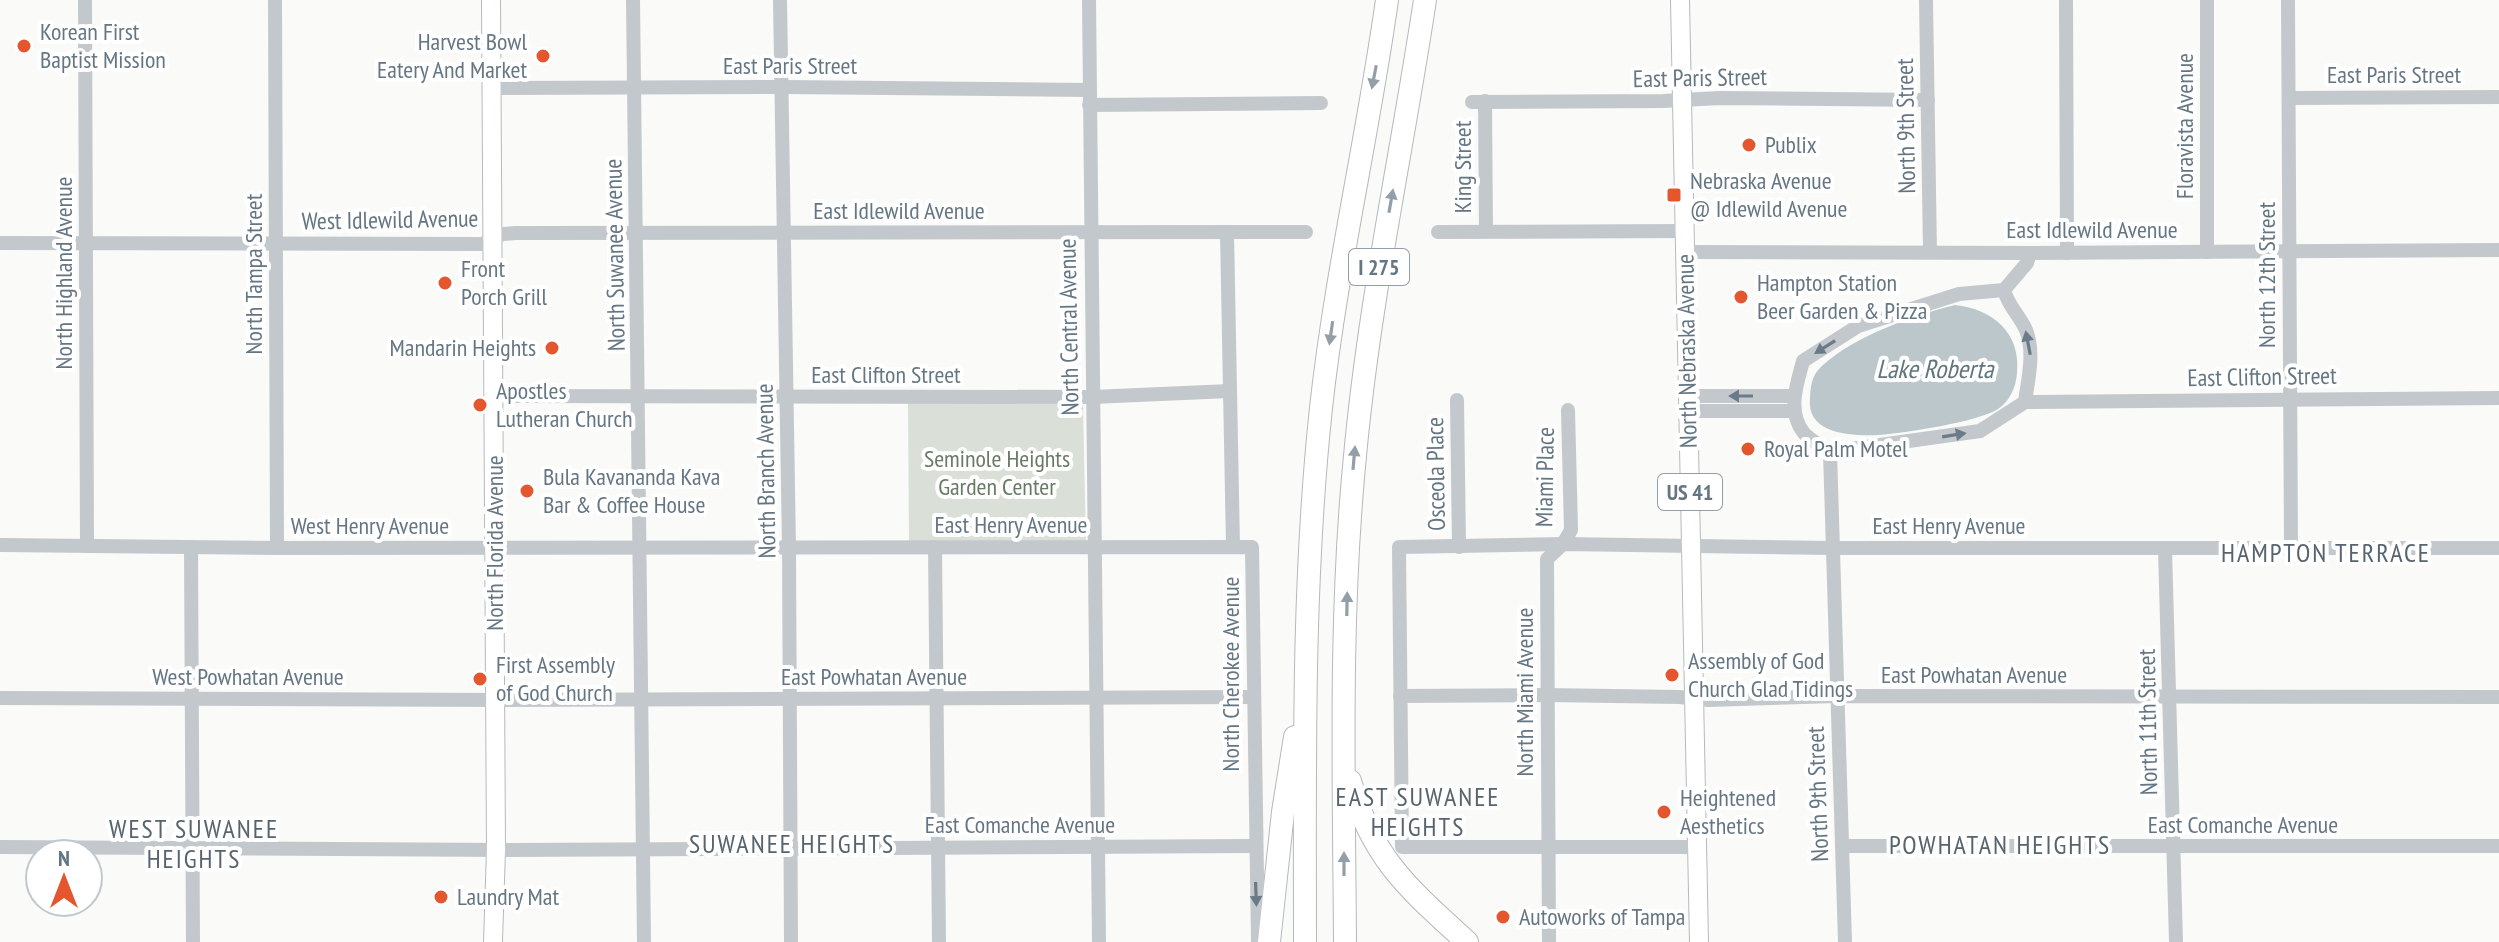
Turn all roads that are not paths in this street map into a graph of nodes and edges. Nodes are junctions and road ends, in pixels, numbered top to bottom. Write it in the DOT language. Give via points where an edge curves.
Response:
graph roads {
  1 [pos="85,0"];
  2 [pos="275,0"];
  3 [pos="491,0"];
  4 [pos="633,0"];
  5 [pos="780,0"];
  6 [pos="1089,0"];
  7 [pos="1387,0"];
  8 [pos="1425,0"];
  9 [pos="1680,0"];
  10 [pos="1926,0"];
  11 [pos="2066,0"];
  12 [pos="2207,0"];
  13 [pos="2288,0"];
  14 [pos="782,87"];
  15 [pos="491,88"];
  16 [pos="635,88"];
  17 [pos="1089,97"];
  18 [pos="2499,97"];
  19 [pos="2289,98"];
  20 [pos="1682,99"];
  21 [pos="1928,100"];
  22 [pos="1478,102"];
  23 [pos="1321,103"];
  24 [pos="1486,231"];
  25 [pos="1685,231"];
  26 [pos="637,232"];
  27 [pos="784,232"];
  28 [pos="1306,232"];
  29 [pos="1438,232"];
  30 [pos="1227,233"];
  31 [pos="1090,234"];
  32 [pos="493,240"];
  33 [pos="0,243"];
  34 [pos="86,243"];
  35 [pos="276,244"];
  36 [pos="2499,250"];
  37 [pos="2289,251"];
  38 [pos="1685,252"];
  39 [pos="1930,252"];
  40 [pos="2207,252"];
  41 [pos="2030,253"];
  42 [pos="2067,253"];
  43 [pos="2004,290"];
  44 [pos="1230,391"];
  45 [pos="494,396"];
  46 [pos="639,396"];
  47 [pos="787,397"];
  48 [pos="1092,397"];
  49 [pos="2289,398"];
  50 [pos="2499,398"];
  51 [pos="1457,400"];
  52 [pos="2025,402"];
  53 [pos="1688,403"];
  54 [pos="1794,403"];
  55 [pos="1568,410"];
  56 [pos="1830,452"];
  57 [pos="1563,544"];
  58 [pos="0,545"];
  59 [pos="87,546"];
  60 [pos="191,547"];
  61 [pos="641,547"];
  62 [pos="935,547"];
  63 [pos="1093,547"];
  64 [pos="1233,547"];
  65 [pos="1459,547"];
  66 [pos="1691,547"];
  67 [pos="277,548"];
  68 [pos="495,548"];
  69 [pos="789,548"];
  70 [pos="1833,548"];
  71 [pos="2499,548"];
  72 [pos="2165,549"];
  73 [pos="2291,549"];
  74 [pos="1305,681"];
  75 [pos="1546,695"];
  76 [pos="1400,696"];
  77 [pos="1837,696"];
  78 [pos="1253,697"];
  79 [pos="2499,697"];
  80 [pos="0,698"];
  81 [pos="1095,698"];
  82 [pos="2170,698"];
  83 [pos="192,699"];
  84 [pos="790,699"];
  85 [pos="937,699"];
  86 [pos="1694,699"];
  87 [pos="496,700"];
  88 [pos="642,700"];
  89 [pos="1344,758"];
  90 [pos="1255,846"];
  91 [pos="1842,846"];
  92 [pos="2499,846"];
  93 [pos="0,847"];
  94 [pos="939,847"];
  95 [pos="1098,847"];
  96 [pos="1548,847"];
  97 [pos="1697,847"];
  98 [pos="2173,848"];
  99 [pos="193,849"];
  100 [pos="644,849"];
  101 [pos="790,849"];
  102 [pos="496,850"];
  103 [pos="193,942"];
  104 [pos="493,942"];
  105 [pos="644,942"];
  106 [pos="791,942"];
  107 [pos="939,942"];
  108 [pos="1099,942"];
  109 [pos="1258,942"];
  110 [pos="1269,942"];
  111 [pos="1305,942"];
  112 [pos="1345,942"];
  113 [pos="1467,942"];
  114 [pos="1549,942"];
  115 [pos="1699,942"];
  116 [pos="1845,942"];
  117 [pos="2176,942"];
  1 -- 34 [label="street, North Highland Avenue"];
  2 -- 35 [label="street, North Tampa Street"];
  3 -- 15 [label="main road, North Florida Avenue"];
  4 -- 16 [label="street, North Suwanee Avenue"];
  5 -- 14 [label="street, North Branch Avenue"];
  6 -- 17 [label="street, North Central Avenue"];
  7 -- 74 [label="highway, I 275, one-way" via="1321,406"];
  89 -- 8 [label="highway, I 275, one-way" via="1347,566 1360,405"];
  9 -- 20 [label="main road, North Nebraska Avenue / US 41"];
  10 -- 21 [label="street, North 9th Street"];
  11 -- 42 [label="street"];
  12 -- 40 [label="street, Floravista Avenue"];
  13 -- 19 [label="street, North 12th Street"];
  14 -- 16 [label="street, East Paris Street"];
  14 -- 17 [label="street, East Paris Street"];
  14 -- 27 [label="street, North Branch Avenue"];
  15 -- 16 [label="street, East Paris Street"];
  15 -- 32 [label="main road, North Florida Avenue"];
  16 -- 26 [label="street, North Suwanee Avenue"];
  17 -- 23 [label="street, East Paris Street"];
  17 -- 31 [label="street, North Central Avenue"];
  18 -- 19 [label="street, East Paris Street"];
  19 -- 37 [label="street, North 12th Street"];
  20 -- 21 [label="street, East Paris Street"];
  20 -- 22 [label="street, East Paris Street"];
  20 -- 25 [label="main road, North Nebraska Avenue / US 41"];
  21 -- 39 [label="street, North 9th Street"];
  22 -- 24 [label="street, King Street"];
  24 -- 25 [label="street"];
  24 -- 29 [label="street"];
  25 -- 38 [label="main road, North Nebraska Avenue / US 41"];
  26 -- 27 [label="street, East Idlewild Avenue"];
  26 -- 32 [label="street, East Idlewild Avenue" via="503,234"];
  26 -- 46 [label="street, North Suwanee Avenue"];
  27 -- 31 [label="street, East Idlewild Avenue"];
  27 -- 47 [label="street, North Branch Avenue"];
  28 -- 30 [label="street, East Idlewild Avenue"];
  30 -- 31 [label="street, East Idlewild Avenue"];
  30 -- 44 [label="street, North Cherokee Avenue"];
  31 -- 48 [label="street, North Central Avenue"];
  32 -- 35 [label="street, West Idlewild Avenue"];
  32 -- 45 [label="main road, North Florida Avenue"];
  33 -- 34 [label="street, West Idlewild Avenue"];
  34 -- 35 [label="street, West Idlewild Avenue"];
  34 -- 59 [label="street, North Highland Avenue"];
  35 -- 67 [label="street, North Tampa Street"];
  36 -- 37 [label="street, East Idlewild Avenue"];
  37 -- 40 [label="street, East Idlewild Avenue"];
  37 -- 49 [label="street, North 12th Street"];
  38 -- 39 [label="street, East Idlewild Avenue"];
  38 -- 53 [label="main road, North Nebraska Avenue / US 41"];
  39 -- 41 [label="street, East Idlewild Avenue"];
  40 -- 42 [label="street, East Idlewild Avenue"];
  41 -- 42 [label="street, East Idlewild Avenue"];
  41 -- 43 [label="street"];
  52 -- 43 [label="street, one-way" via="2031,354 2026,330"];
  43 -- 54 [label="street, one-way" via="1959,294 1858,326 1803,361"];
  44 -- 48 [label="street, East Clifton Street"];
  44 -- 64 [label="street, North Cherokee Avenue"];
  45 -- 46 [label="street, East Clifton Street"];
  45 -- 68 [label="main road, North Florida Avenue"];
  46 -- 47 [label="street, East Clifton Street"];
  46 -- 61 [label="street, North Suwanee Avenue"];
  47 -- 48 [label="street, East Clifton Street"];
  47 -- 69 [label="street, North Branch Avenue"];
  48 -- 63 [label="street, North Central Avenue"];
  49 -- 50 [label="street, East Clifton Street"];
  49 -- 52 [label="street, East Clifton Street"];
  49 -- 73 [label="street, North 12th Street"];
  51 -- 65 [label="street, Osceola Place"];
  56 -- 52 [label="street, one-way" via="1980,431"];
  53 -- 54 [label="street"];
  53 -- 66 [label="main road, North Nebraska Avenue / US 41"];
  54 -- 56 [label="street" via="1803,432"];
  55 -- 57 [label="street, Miami Place" via="1571,530"];
  56 -- 70 [label="street, North 9th Street"];
  57 -- 65 [label="street, East Henry Avenue"];
  57 -- 66 [label="street, East Henry Avenue"];
  57 -- 75 [label="street, North Miami Avenue" via="1547,559"];
  58 -- 59 [label="street, West Henry Avenue"];
  59 -- 60 [label="street, West Henry Avenue"];
  60 -- 67 [label="street, West Henry Avenue"];
  60 -- 83 [label="street"];
  61 -- 68 [label="street, West Henry Avenue"];
  61 -- 69 [label="street, West Henry Avenue"];
  61 -- 88 [label="street, North Suwanee Avenue"];
  62 -- 63 [label="street, East Henry Avenue"];
  62 -- 69 [label="street, East Henry Avenue"];
  62 -- 85 [label="street"];
  63 -- 64 [label="street, East Henry Avenue"];
  63 -- 81 [label="street, North Central Avenue"];
  64 -- 78 [label="street, North Cherokee Avenue" via="1252,547"];
  65 -- 76 [label="street, East Henry Avenue" via="1399,547"];
  66 -- 70 [label="street, East Henry Avenue"];
  66 -- 86 [label="main road, North Nebraska Avenue / US 41"];
  67 -- 68 [label="street, West Henry Avenue"];
  68 -- 87 [label="main road, North Florida Avenue"];
  69 -- 84 [label="street, North Branch Avenue"];
  70 -- 72 [label="street, East Henry Avenue"];
  70 -- 77 [label="street, North 9th Street"];
  71 -- 73 [label="street, East Henry Avenue"];
  72 -- 73 [label="street, East Henry Avenue"];
  72 -- 82 [label="street, North 11th Street"];
  74 -- 110 [label="highway"];
  74 -- 111 [label="highway, I 275"];
  75 -- 76 [label="street, East Powhatan Avenue"];
  75 -- 86 [label="street, East Powhatan Avenue"];
  75 -- 96 [label="street, North Miami Avenue"];
  76 -- 96 [label="street" via="1402,847"];
  77 -- 82 [label="street, East Powhatan Avenue"];
  77 -- 86 [label="street, East Powhatan Avenue"];
  77 -- 91 [label="street, North 9th Street"];
  78 -- 81 [label="street, East Powhatan Avenue"];
  78 -- 90 [label="street, North Cherokee Avenue"];
  79 -- 82 [label="street, East Powhatan Avenue"];
  80 -- 83 [label="street, West Powhatan Avenue"];
  81 -- 85 [label="street, East Powhatan Avenue"];
  81 -- 95 [label="street, North Central Avenue"];
  82 -- 98 [label="street, North 11th Street"];
  83 -- 87 [label="street, West Powhatan Avenue"];
  83 -- 99 [label="street"];
  84 -- 85 [label="street, East Powhatan Avenue"];
  84 -- 88 [label="street, East Powhatan Avenue"];
  84 -- 101 [label="street, North Branch Avenue"];
  85 -- 94 [label="street"];
  86 -- 97 [label="main road, North Nebraska Avenue / US 41"];
  87 -- 88 [label="street, East Powhatan Avenue"];
  87 -- 102 [label="main road, North Florida Avenue"];
  88 -- 100 [label="street, North Suwanee Avenue"];
  112 -- 89 [label="highway, I 275, one-way"];
  89 -- 113 [label="highway" via="1359,807 1388,863"];
  90 -- 95 [label="street, East Comanche Avenue"];
  90 -- 109 [label="street, North Cherokee Avenue, one-way"];
  91 -- 98 [label="street, East Comanche Avenue"];
  91 -- 116 [label="street, North 9th Street"];
  92 -- 98 [label="street, East Comanche Avenue"];
  93 -- 99 [label="street, East Comanche Avenue"];
  94 -- 95 [label="street, East Comanche Avenue"];
  94 -- 101 [label="street, East Comanche Avenue"];
  94 -- 107 [label="street"];
  95 -- 108 [label="street, North Central Avenue"];
  96 -- 97 [label="street"];
  96 -- 114 [label="street, North Miami Avenue"];
  97 -- 115 [label="main road, North Nebraska Avenue / US 41"];
  98 -- 117 [label="street, North 11th Street"];
  99 -- 102 [label="street, East Comanche Avenue"];
  99 -- 103 [label="street"];
  100 -- 101 [label="street, East Comanche Avenue"];
  100 -- 102 [label="street, East Comanche Avenue"];
  100 -- 105 [label="street, North Suwanee Avenue"];
  101 -- 106 [label="street, North Branch Avenue"];
  102 -- 104 [label="main road, North Florida Avenue"];
}
